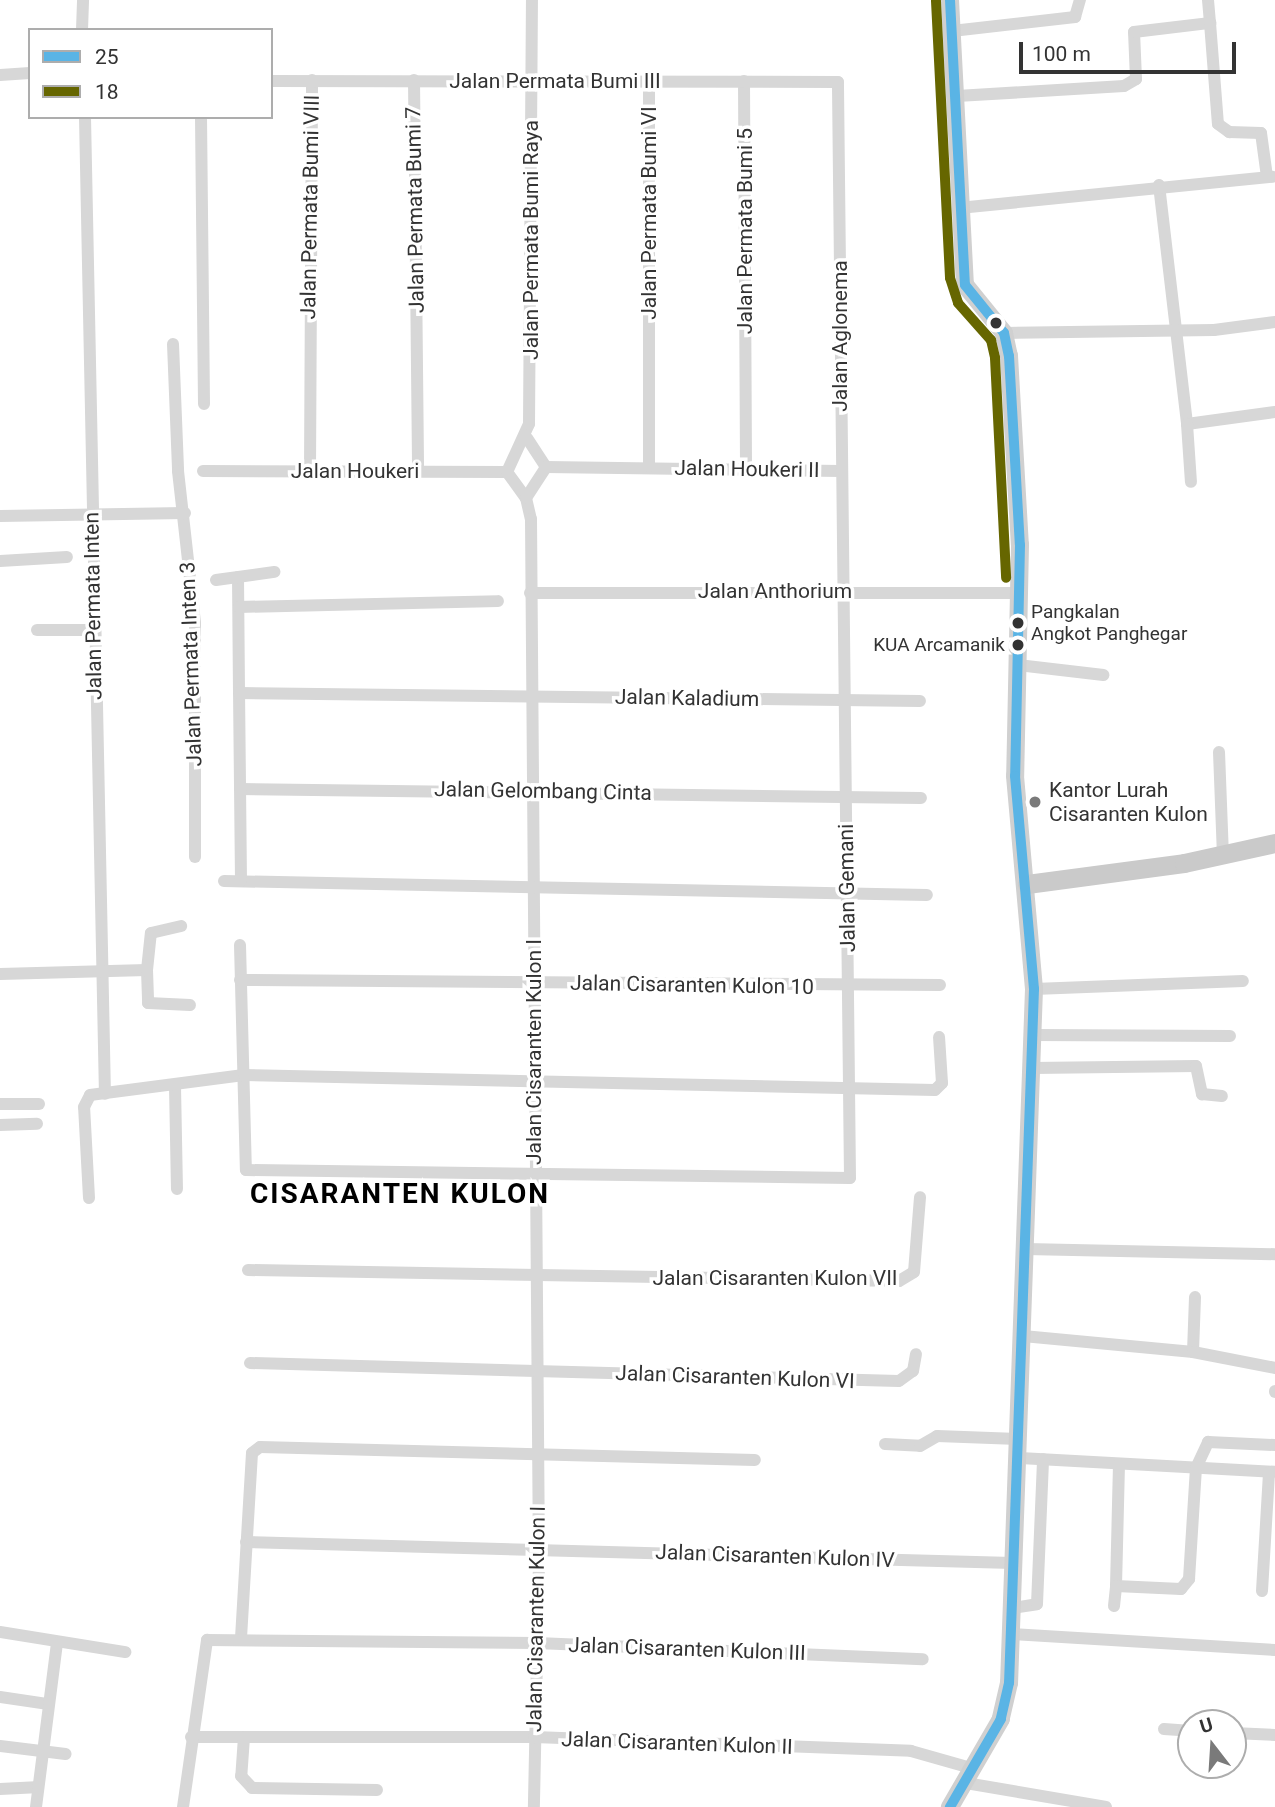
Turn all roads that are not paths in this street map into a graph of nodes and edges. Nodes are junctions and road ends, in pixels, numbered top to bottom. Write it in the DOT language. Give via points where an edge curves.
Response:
graph roads {
  1 [pos="83,0"];
  2 [pos="532,0"];
  3 [pos="950,0"];
  4 [pos="1080,0"];
  5 [pos="1208,0"];
  6 [pos="1210,23"];
  7 [pos="82,28"];
  8 [pos="952,31"];
  9 [pos="28,74"];
  10 [pos="0,75"];
  11 [pos="312,80"];
  12 [pos="414,80"];
  13 [pos="273,81"];
  14 [pos="532,81"];
  15 [pos="649,81"];
  16 [pos="744,81"];
  17 [pos="838,82"];
  18 [pos="957,96"];
  19 [pos="85,119"];
  20 [pos="201,119"];
  21 [pos="1271,177"];
  22 [pos="1159,185"];
  23 [pos="959,208"];
  24 [pos="1275,322"];
  25 [pos="1172,330"];
  26 [pos="1004,333"];
  27 [pos="173,344"];
  28 [pos="649,345"];
  29 [pos="204,404"];
  30 [pos="1275,412"];
  31 [pos="1187,424"];
  32 [pos="527,438"];
  33 [pos="649,466"];
  34 [pos="546,467"];
  35 [pos="746,468"];
  36 [pos="418,470"];
  37 [pos="203,471"];
  38 [pos="310,471"];
  39 [pos="841,471"];
  40 [pos="507,472"];
  41 [pos="1191,482"];
  42 [pos="526,498"];
  43 [pos="185,513"];
  44 [pos="91,514"];
  45 [pos="0,516"];
  46 [pos="67,556"];
  47 [pos="0,561"];
  48 [pos="274,572"];
  49 [pos="238,578"];
  50 [pos="216,580"];
  51 [pos="842,591"];
  52 [pos="530,593"];
  53 [pos="1020,593"];
  54 [pos="498,601"];
  55 [pos="239,607"];
  56 [pos="37,630"];
  57 [pos="94,630"];
  58 [pos="1018,665"];
  59 [pos="1103,675"];
  60 [pos="239,693"];
  61 [pos="531,696"];
  62 [pos="844,700"];
  63 [pos="920,701"];
  64 [pos="1219,752"];
  65 [pos="240,789"];
  66 [pos="534,791"];
  67 [pos="845,795"];
  68 [pos="921,798"];
  69 [pos="1275,842"];
  70 [pos="1223,854"];
  71 [pos="195,856"];
  72 [pos="224,881"];
  73 [pos="241,881"];
  74 [pos="1027,884"];
  75 [pos="534,890"];
  76 [pos="847,894"];
  77 [pos="927,895"];
  78 [pos="181,926"];
  79 [pos="240,945"];
  80 [pos="147,970"];
  81 [pos="101,971"];
  82 [pos="0,974"];
  83 [pos="240,980"];
  84 [pos="1243,981"];
  85 [pos="536,983"];
  86 [pos="940,985"];
  87 [pos="848,987"];
  88 [pos="1034,989"];
  89 [pos="190,1005"];
  90 [pos="1034,1035"];
  91 [pos="1230,1036"];
  92 [pos="939,1037"];
  93 [pos="1033,1068"];
  94 [pos="244,1075"];
  95 [pos="534,1082"];
  96 [pos="175,1086"];
  97 [pos="847,1088"];
  98 [pos="105,1094"];
  99 [pos="1222,1096"];
  100 [pos="0,1104"];
  101 [pos="39,1104"];
  102 [pos="37,1124"];
  103 [pos="0,1125"];
  104 [pos="535,1179"];
  105 [pos="177,1189"];
  106 [pos="920,1197"];
  107 [pos="89,1198"];
  108 [pos="1026,1249"];
  109 [pos="1275,1254"];
  110 [pos="248,1270"];
  111 [pos="536,1274"];
  112 [pos="1195,1297"];
  113 [pos="1024,1336"];
  114 [pos="1193,1352"];
  115 [pos="916,1354"];
  116 [pos="250,1363"];
  117 [pos="1275,1368"];
  118 [pos="536,1371"];
  119 [pos="1020,1439"];
  120 [pos="885,1444"];
  121 [pos="1275,1445"];
  122 [pos="538,1452"];
  123 [pos="1020,1458"];
  124 [pos="1044,1459"];
  125 [pos="755,1461"];
  126 [pos="1119,1464"];
  127 [pos="1196,1468"];
  128 [pos="1272,1472"];
  129 [pos="246,1542"];
  130 [pos="538,1547"];
  131 [pos="1013,1563"];
  132 [pos="1116,1586"];
  133 [pos="1262,1591"];
  134 [pos="1114,1606"];
  135 [pos="1013,1608"];
  136 [pos="0,1632"];
  137 [pos="1013,1634"];
  138 [pos="241,1638"];
  139 [pos="57,1643"];
  140 [pos="537,1643"];
  141 [pos="1275,1650"];
  142 [pos="125,1652"];
  143 [pos="923,1658"];
  144 [pos="0,1697"];
  145 [pos="48,1704"];
  146 [pos="1164,1730"];
  147 [pos="1177,1730"];
  148 [pos="1247,1734"];
  149 [pos="1275,1735"];
  150 [pos="191,1737"];
  151 [pos="244,1737"];
  152 [pos="534,1737"];
  153 [pos="0,1746"];
  154 [pos="41,1751"];
  155 [pos="66,1754"];
  156 [pos="970,1776"];
  157 [pos="36,1787"];
  158 [pos="0,1789"];
  159 [pos="377,1790"];
  160 [pos="1083,1806"];
  161 [pos="36,1807"];
  162 [pos="183,1807"];
  163 [pos="534,1807"];
  164 [pos="950,1807"];
  165 [pos="1106,1807"];
  1 -- 7 [label="street"];
  2 -- 14 [label="street, Jalan Permata Bumi Raya"];
  3 -- 8 [label="main road"];
  4 -- 8 [label="street" via="1075,17"];
  5 -- 6 [label="street"];
  6 -- 18 [label="street" via="1134,32 1136,79 1124,86"];
  6 -- 21 [label="street" via="1218,124 1229,132 1261,133"];
  8 -- 18 [label="main road"];
  9 -- 10 [label="street"];
  11 -- 12 [label="street, Jalan Permata Bumi III"];
  11 -- 13 [label="street, Jalan Permata Bumi III"];
  11 -- 38 [label="street, Jalan Permata Bumi VIII"];
  12 -- 14 [label="street, Jalan Permata Bumi III"];
  12 -- 36 [label="street, Jalan Permata Bumi 7"];
  14 -- 15 [label="street, Jalan Permata Bumi III"];
  14 -- 32 [label="street, Jalan Permata Bumi Raya"];
  15 -- 16 [label="street, Jalan Permata Bumi III"];
  15 -- 28 [label="street, Jalan Permata Bumi VI"];
  16 -- 17 [label="street, Jalan Permata Bumi III"];
  16 -- 35 [label="street, Jalan Permata Bumi 5"];
  17 -- 39 [label="street, Jalan Aglonema"];
  18 -- 23 [label="main road"];
  19 -- 44 [label="street, Jalan Permata Inten"];
  20 -- 29 [label="street"];
  21 -- 22 [label="street"];
  22 -- 23 [label="street"];
  22 -- 25 [label="street"];
  23 -- 26 [label="main road" via="965,285"];
  24 -- 25 [label="street"];
  25 -- 26 [label="street"];
  25 -- 31 [label="street"];
  26 -- 53 [label="main road"];
  27 -- 43 [label="street, Jalan Permata Inten 3" via="178,471"];
  28 -- 33 [label="street, Jalan Houkeri II"];
  30 -- 31 [label="street"];
  31 -- 41 [label="street"];
  32 -- 34 [label="street"];
  32 -- 40 [label="street, Jalan Permata Bumi Raya"];
  33 -- 34 [label="street"];
  33 -- 35 [label="street, Jalan Houkeri II"];
  34 -- 42 [label="street"];
  35 -- 39 [label="street, Jalan Houkeri II"];
  36 -- 38 [label="street, Jalan Houkeri"];
  36 -- 40 [label="street, Jalan Houkeri"];
  37 -- 38 [label="street, Jalan Houkeri"];
  39 -- 51 [label="street, Jalan Aglonema"];
  40 -- 42 [label="street"];
  42 -- 52 [label="street, Jalan Cisaranten Kulon I"];
  43 -- 44 [label="street"];
  43 -- 71 [label="street, Jalan Permata Inten 3" via="195,622"];
  44 -- 45 [label="street"];
  44 -- 57 [label="street, Jalan Permata Inten"];
  46 -- 47 [label="street"];
  48 -- 49 [label="street"];
  49 -- 50 [label="street"];
  49 -- 55 [label="street"];
  51 -- 52 [label="street, Jalan Anthorium"];
  51 -- 53 [label="street, Jalan Anthorium"];
  51 -- 62 [label="street, Jalan Gemani"];
  52 -- 61 [label="street, Jalan Cisaranten Kulon I"];
  53 -- 58 [label="main road"];
  54 -- 55 [label="street"];
  55 -- 60 [label="street"];
  56 -- 57 [label="street"];
  57 -- 81 [label="street, Jalan Permata Inten"];
  58 -- 59 [label="street"];
  58 -- 74 [label="main road" via="1015,776"];
  60 -- 61 [label="street, Jalan Kaladium"];
  60 -- 65 [label="street"];
  61 -- 62 [label="street, Jalan Kaladium"];
  61 -- 66 [label="street, Jalan Cisaranten Kulon I"];
  62 -- 63 [label="street, Jalan Kaladium"];
  62 -- 67 [label="street, Jalan Gemani"];
  64 -- 70 [label="street"];
  65 -- 66 [label="street, Jalan Gelombang Cinta"];
  65 -- 73 [label="street"];
  66 -- 67 [label="street, Jalan Gelombang Cinta"];
  66 -- 75 [label="street, Jalan Cisaranten Kulon I"];
  67 -- 68 [label="street, Jalan Gelombang Cinta"];
  67 -- 76 [label="street, Jalan Gemani"];
  69 -- 70 [label="main road"];
  70 -- 74 [label="main road"];
  72 -- 73 [label="street"];
  73 -- 75 [label="street"];
  74 -- 88 [label="main road"];
  75 -- 76 [label="street"];
  75 -- 85 [label="street, Jalan Cisaranten Kulon I"];
  76 -- 77 [label="street"];
  76 -- 87 [label="street, Jalan Gemani"];
  78 -- 80 [label="street" via="151,933"];
  79 -- 83 [label="street"];
  80 -- 81 [label="street"];
  80 -- 89 [label="street" via="148,1003"];
  81 -- 82 [label="street"];
  81 -- 98 [label="street, Jalan Permata Inten"];
  83 -- 85 [label="street, Jalan Cisaranten Kulon 10"];
  83 -- 94 [label="street"];
  84 -- 88 [label="street"];
  85 -- 87 [label="street, Jalan Cisaranten Kulon 10"];
  85 -- 95 [label="street, Jalan Cisaranten Kulon I"];
  86 -- 87 [label="street, Jalan Cisaranten Kulon 10"];
  87 -- 97 [label="street, Jalan Gemani"];
  88 -- 90 [label="main road"];
  90 -- 91 [label="street"];
  90 -- 93 [label="main road"];
  92 -- 97 [label="street" via="942,1083 935,1090"];
  93 -- 99 [label="street" via="1196,1066 1202,1094"];
  93 -- 108 [label="main road"];
  94 -- 95 [label="street"];
  94 -- 96 [label="street"];
  94 -- 104 [label="street" via="244,1167"];
  95 -- 97 [label="street"];
  95 -- 104 [label="street, Jalan Cisaranten Kulon I"];
  96 -- 98 [label="street"];
  96 -- 105 [label="street"];
  97 -- 104 [label="street, Jalan Gemani" via="850,1174 845,1183"];
  98 -- 107 [label="street" via="85,1100"];
  100 -- 101 [label="street"];
  102 -- 103 [label="street"];
  104 -- 111 [label="street, Jalan Cisaranten Kulon I"];
  106 -- 111 [label="street, Jalan Cisaranten Kulon VII" via="914,1272 899,1281"];
  108 -- 109 [label="street"];
  108 -- 113 [label="main road"];
  110 -- 111 [label="street"];
  111 -- 118 [label="street, Jalan Cisaranten Kulon I"];
  112 -- 114 [label="street"];
  113 -- 114 [label="street"];
  113 -- 119 [label="main road"];
  114 -- 117 [label="street"];
  115 -- 118 [label="street, Jalan Cisaranten Kulon VI" via="913,1371 899,1381"];
  116 -- 118 [label="street, Jalan Cisaranten Kulon VI"];
  118 -- 122 [label="street, Jalan Cisaranten Kulon I"];
  119 -- 120 [label="street" via="937,1436 920,1446"];
  119 -- 123 [label="main road"];
  121 -- 127 [label="street" via="1208,1442"];
  122 -- 125 [label="street"];
  122 -- 129 [label="street" via="260,1447 252,1454"];
  122 -- 130 [label="street, Jalan Cisaranten Kulon I"];
  123 -- 124 [label="street"];
  123 -- 131 [label="main road"];
  124 -- 126 [label="street"];
  124 -- 135 [label="street" via="1037,1604"];
  126 -- 127 [label="street"];
  126 -- 132 [label="street"];
  127 -- 128 [label="street"];
  127 -- 132 [label="street" via="1186,1587"];
  128 -- 133 [label="street"];
  129 -- 130 [label="street, Jalan Cisaranten Kulon IV"];
  129 -- 138 [label="street"];
  130 -- 131 [label="street, Jalan Cisaranten Kulon IV"];
  130 -- 140 [label="street, Jalan Cisaranten Kulon I"];
  131 -- 135 [label="main road"];
  132 -- 134 [label="street"];
  135 -- 137 [label="main road"];
  136 -- 139 [label="street"];
  137 -- 141 [label="street"];
  137 -- 156 [label="main road" via="1001,1719"];
  138 -- 140 [label="street, Jalan Cisaranten Kulon III"];
  138 -- 150 [label="street, Jalan Cisaranten Kulon III" via="201,1646"];
  139 -- 142 [label="street"];
  139 -- 145 [label="street"];
  140 -- 143 [label="street, Jalan Cisaranten Kulon III"];
  140 -- 152 [label="street, Jalan Cisaranten Kulon I"];
  144 -- 145 [label="street"];
  145 -- 154 [label="street"];
  146 -- 147 [label="street"];
  148 -- 149 [label="street"];
  150 -- 151 [label="street, Jalan Cisaranten Kulon II"];
  150 -- 162 [label="street"];
  151 -- 152 [label="street, Jalan Cisaranten Kulon II"];
  151 -- 159 [label="street" via="242,1776 252,1788"];
  152 -- 156 [label="street, Jalan Cisaranten Kulon II" via="911,1751"];
  152 -- 163 [label="street, Jalan Cisaranten Kulon I"];
  153 -- 154 [label="street"];
  154 -- 155 [label="street"];
  154 -- 157 [label="street"];
  156 -- 160 [label="street, Jalan Cisaranten Kulon II"];
  156 -- 164 [label="main road"];
  157 -- 158 [label="street"];
  157 -- 161 [label="street"];
  160 -- 165 [label="street, Jalan Cisaranten Kulon II"];
}
